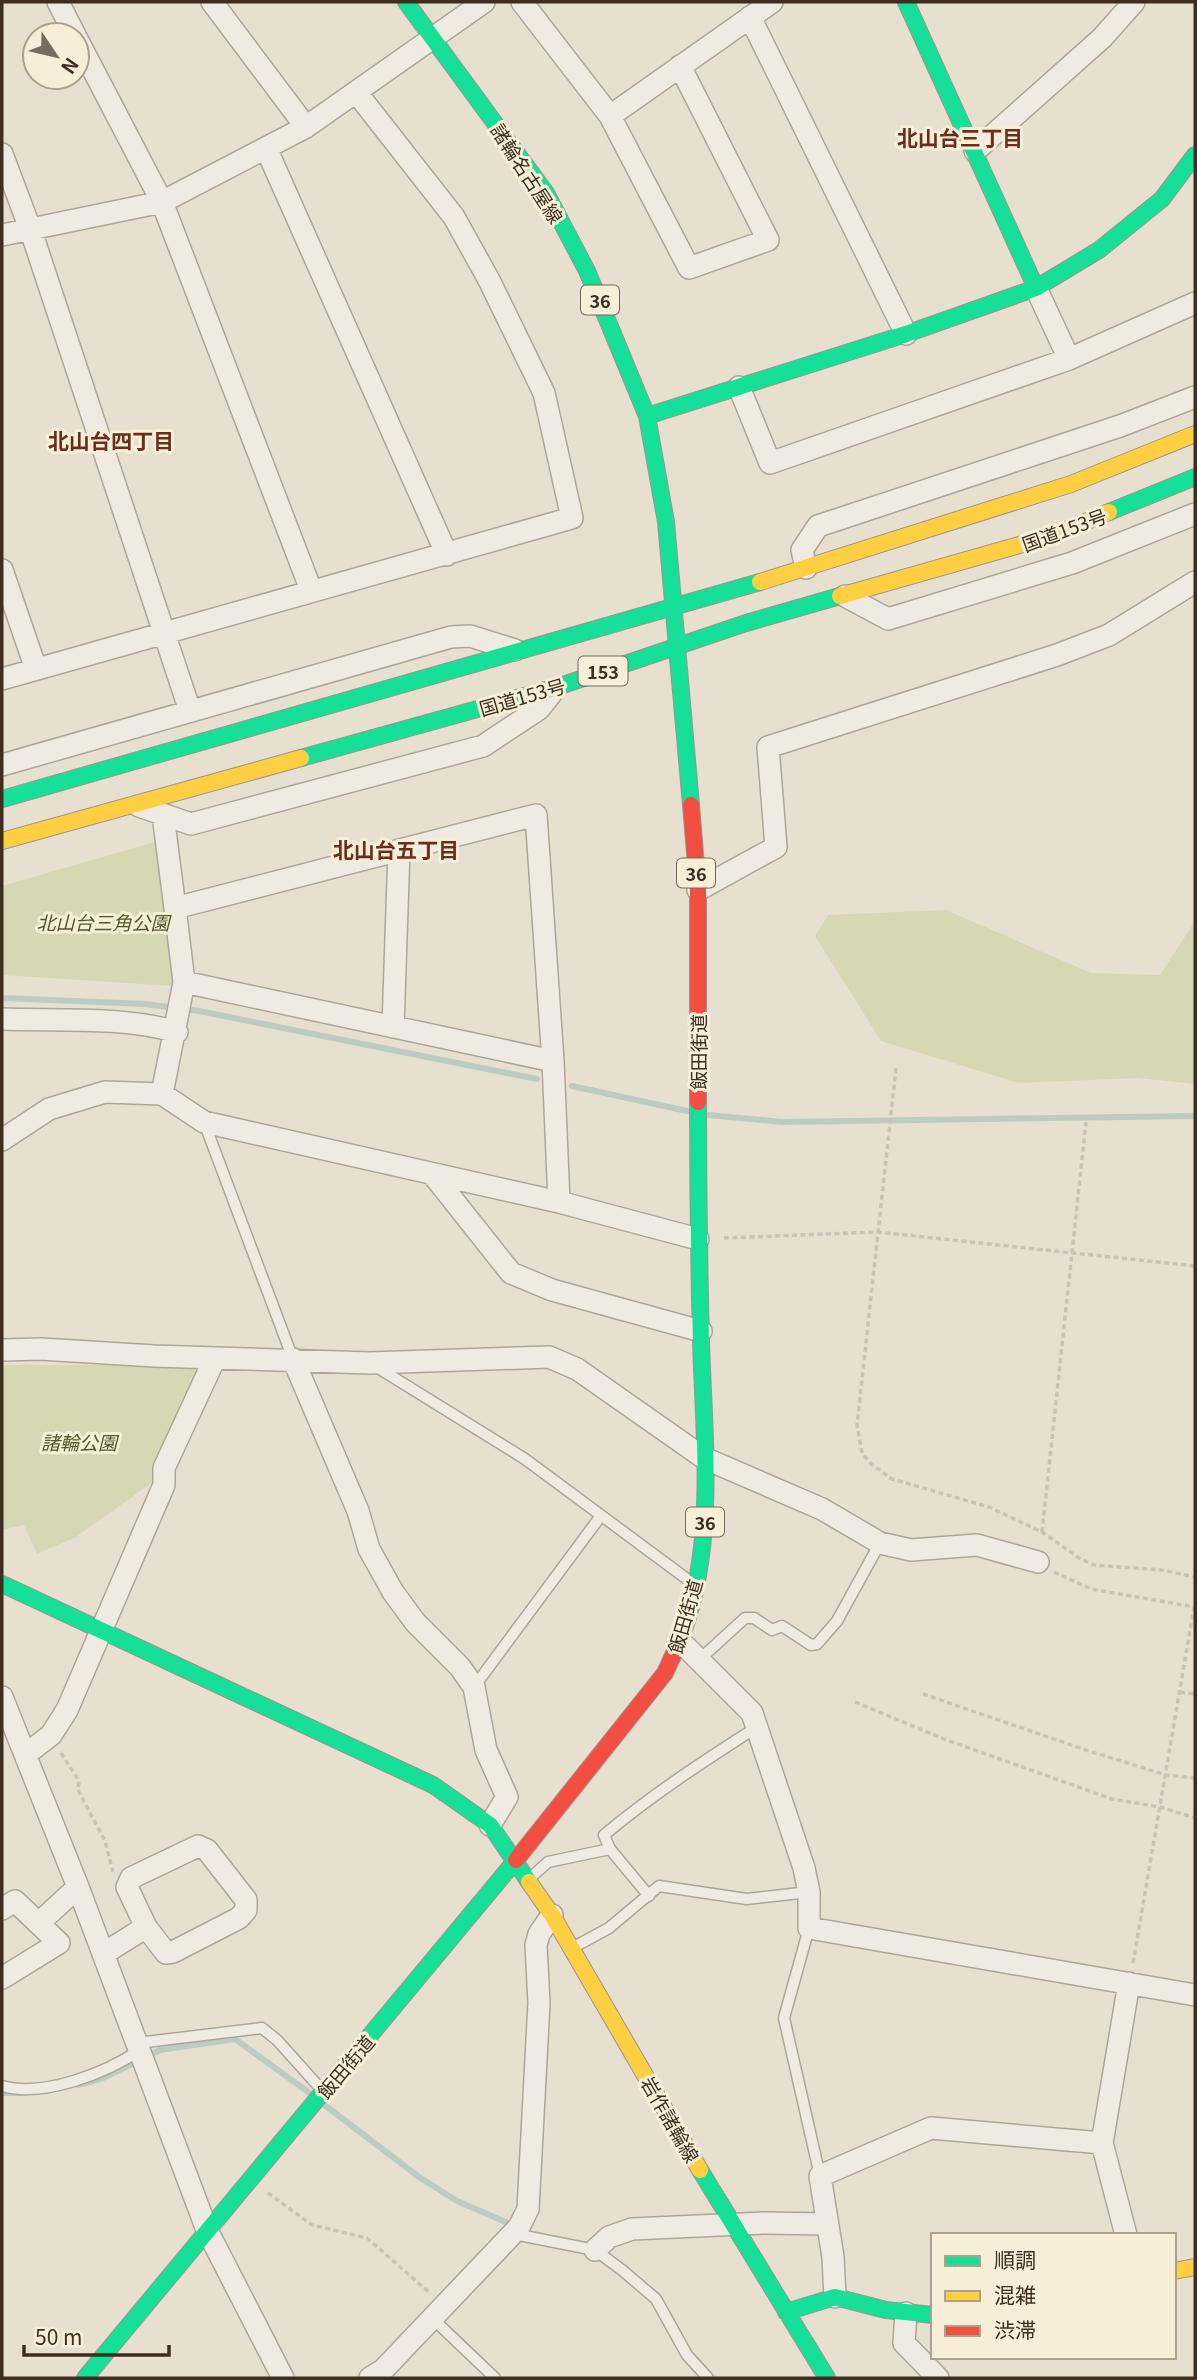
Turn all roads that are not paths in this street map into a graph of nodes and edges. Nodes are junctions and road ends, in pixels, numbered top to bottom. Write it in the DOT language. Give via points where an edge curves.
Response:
graph roads {
  1 [pos="58,2"];
  2 [pos="212,2"];
  3 [pos="406,2"];
  4 [pos="484,2"];
  5 [pos="522,2"];
  6 [pos="772,2"];
  7 [pos="906,2"];
  8 [pos="1134,2"];
  9 [pos="750,17"];
  10 [pos="68,21"];
  11 [pos="433,36"];
  12 [pos="91,66"];
  13 [pos="680,66"];
  14 [pos="356,92"];
  15 [pos="610,116"];
  16 [pos="306,127"];
  17 [pos="266,148"];
  18 [pos="975,151"];
  19 [pos="2,154"];
  20 [pos="1195,155"];
  21 [pos="162,202"];
  22 [pos="31,232"];
  23 [pos="2,235"];
  24 [pos="1036,288"];
  25 [pos="1195,303"];
  26 [pos="906,334"];
  27 [pos="1069,359"];
  28 [pos="739,387"];
  29 [pos="1195,397"];
  30 [pos="647,416"];
  31 [pos="1195,434"];
  32 [pos="1195,477"];
  33 [pos="1195,514"];
  34 [pos="447,555"];
  35 [pos="806,568"];
  36 [pos="2,570"];
  37 [pos="1195,582"];
  38 [pos="311,590"];
  39 [pos="845,596"];
  40 [pos="675,608"];
  41 [pos="166,634"];
  42 [pos="677,646"];
  43 [pos="522,653"];
  44 [pos="36,669"];
  45 [pos="2,679"];
  46 [pos="557,687"];
  47 [pos="190,711"];
  48 [pos="2,765"];
  49 [pos="2,799"];
  50 [pos="136,804"];
  51 [pos="163,815"];
  52 [pos="2,841"];
  53 [pos="399,850"];
  54 [pos="698,890"];
  55 [pos="175,908"];
  56 [pos="183,989"];
  57 [pos="2,1019"];
  58 [pos="178,1027"];
  59 [pos="393,1027"];
  60 [pos="553,1061"];
  61 [pos="162,1094"];
  62 [pos="204,1122"];
  63 [pos="2,1140"];
  64 [pos="434,1176"];
  65 [pos="559,1202"];
  66 [pos="698,1239"];
  67 [pos="701,1331"];
  68 [pos="2,1350"];
  69 [pos="215,1358"];
  70 [pos="293,1359"];
  71 [pos="370,1363"];
  72 [pos="704,1458"];
  73 [pos="600,1517"];
  74 [pos="880,1543"];
  75 [pos="1038,1562"];
  76 [pos="2,1584"];
  77 [pos="695,1584"];
  78 [pos="102,1628"];
  79 [pos="680,1642"];
  80 [pos="699,1660"];
  81 [pos="474,1687"];
  82 [pos="2,1697"];
  83 [pos="757,1727"];
  84 [pos="16,1751"];
  85 [pos="491,1825"];
  86 [pos="610,1849"];
  87 [pos="516,1860"];
  88 [pos="529,1879"];
  89 [pos="78,1887"];
  90 [pos="809,1892"];
  91 [pos="649,1896"];
  92 [pos="2,1909"];
  93 [pos="552,1915"];
  94 [pos="40,1922"];
  95 [pos="146,1927"];
  96 [pos="808,1928"];
  97 [pos="572,1948"];
  98 [pos="103,1954"];
  99 [pos="2,1978"];
  100 [pos="1129,1983"];
  101 [pos="1195,1995"];
  102 [pos="138,2047"];
  103 [pos="2,2086"];
  104 [pos="323,2091"];
  105 [pos="1102,2143"];
  106 [pos="820,2176"];
  107 [pos="826,2224"];
  108 [pos="733,2225"];
  109 [pos="207,2230"];
  110 [pos="1125,2233"];
  111 [pos="514,2234"];
  112 [pos="595,2250"];
  113 [pos="1195,2267"];
  114 [pos="1176,2271"];
  115 [pos="835,2297"];
  116 [pos="438,2311"];
  117 [pos="786,2312"];
  118 [pos="906,2313"];
  119 [pos="931,2315"];
  120 [pos="85,2378"];
  121 [pos="284,2378"];
  122 [pos="370,2378"];
  123 [pos="495,2378"];
  124 [pos="708,2378"];
  125 [pos="827,2378"];
  126 [pos="938,2378"];
  1 -- 10 [label="street"];
  2 -- 16 [label="street"];
  3 -- 11 [label="main road, 諸輪名古屋線 / 36"];
  4 -- 11 [label="street"];
  5 -- 15 [label="street"];
  6 -- 9 [label="street"];
  7 -- 18 [label="main road"];
  8 -- 18 [label="street" via="1102,38"];
  9 -- 13 [label="street"];
  9 -- 26 [label="street"];
  11 -- 14 [label="street"];
  11 -- 30 [label="main road, 諸輪名古屋線 / 36" via="546,193 587,271"];
  12 -- 21 [label="street"];
  13 -- 15 [label="street"];
  13 -- 15 [label="street" via="768,240 689,268"];
  14 -- 16 [label="street"];
  14 -- 34 [label="street" via="454,217 489,280 544,393 572,518"];
  16 -- 17 [label="street"];
  17 -- 21 [label="street"];
  17 -- 34 [label="street"];
  18 -- 24 [label="main road"];
  19 -- 22 [label="street"];
  20 -- 24 [label="main road" via="1162,199 1099,250"];
  21 -- 22 [label="street"];
  21 -- 38 [label="street"];
  22 -- 23 [label="street"];
  22 -- 41 [label="street"];
  24 -- 26 [label="main road"];
  24 -- 27 [label="street"];
  25 -- 27 [label="street"];
  26 -- 28 [label="main road"];
  27 -- 28 [label="street" via="770,463"];
  28 -- 30 [label="main road"];
  29 -- 35 [label="street" via="818,526 802,550"];
  30 -- 40 [label="main road, 諸輪名古屋線 / 36" via="666,522"];
  31 -- 35 [label="main road, 153" via="1071,484"];
  32 -- 39 [label="main road, 国道153号 / 153" via="1051,536"];
  33 -- 39 [label="street" via="1072,564 888,619"];
  34 -- 38 [label="street"];
  35 -- 40 [label="main road, 153"];
  36 -- 44 [label="street"];
  37 -- 54 [label="street" via="1109,635 768,747 776,847"];
  38 -- 41 [label="street"];
  39 -- 42 [label="main road, 国道153号 / 153"];
  40 -- 42 [label="main road, 諸輪名古屋線 / 36"];
  40 -- 43 [label="main road, 153"];
  41 -- 44 [label="street"];
  41 -- 47 [label="street"];
  42 -- 46 [label="main road, 国道153号 / 153"];
  42 -- 54 [label="main road, 飯田街道 / 36"];
  43 -- 47 [label="street" via="470,636 450,637"];
  43 -- 49 [label="main road, 153"];
  44 -- 45 [label="street"];
  46 -- 50 [label="main road, 国道153号 / 153"];
  46 -- 51 [label="street" via="539,709 483,746 191,824"];
  47 -- 48 [label="street"];
  50 -- 51 [label="street"];
  50 -- 52 [label="main road, 国道153号 / 153"];
  51 -- 55 [label="street"];
  53 -- 55 [label="street"];
  53 -- 59 [label="street"];
  53 -- 60 [label="street" via="536,815"];
  54 -- 66 [label="main road, 飯田街道 / 36"];
  55 -- 56 [label="street"];
  56 -- 58 [label="street"];
  56 -- 59 [label="street"];
  57 -- 58 [label="street"];
  58 -- 61 [label="street"];
  59 -- 60 [label="street"];
  60 -- 65 [label="street"];
  61 -- 62 [label="street"];
  61 -- 63 [label="street" via="105,1092 49,1110"];
  62 -- 64 [label="street"];
  62 -- 70 [label="lane"];
  64 -- 65 [label="street"];
  64 -- 67 [label="street" via="511,1273 552,1290"];
  65 -- 66 [label="street"];
  66 -- 67 [label="main road, 飯田街道 / 36"];
  67 -- 72 [label="main road, 飯田街道 / 36"];
  68 -- 69 [label="street"];
  69 -- 70 [label="street"];
  69 -- 78 [label="street" via="164,1468 164,1485"];
  70 -- 71 [label="street"];
  70 -- 81 [label="street" via="358,1511 369,1549 415,1622"];
  71 -- 72 [label="street" via="549,1357 578,1369"];
  71 -- 73 [label="lane" via="524,1459"];
  72 -- 74 [label="street" via="822,1508"];
  72 -- 77 [label="main road, 飯田街道 / 36" via="706,1514"];
  73 -- 77 [label="lane"];
  73 -- 81 [label="lane"];
  74 -- 75 [label="street" via="911,1550 977,1545"];
  74 -- 80 [label="lane" via="817,1644 811,1645 782,1626 772,1630 754,1618 745,1618"];
  76 -- 78 [label="main road, 岩作諸輪線"];
  77 -- 79 [label="main road, 飯田街道 / 36"];
  78 -- 84 [label="street" via="67,1710 48,1738"];
  78 -- 85 [label="main road, 岩作諸輪線" via="433,1785"];
  79 -- 80 [label="street"];
  79 -- 87 [label="main road, 飯田街道 / 36" via="665,1673"];
  80 -- 83 [label="street" via="752,1713"];
  81 -- 85 [label="street" via="486,1750 507,1797"];
  82 -- 84 [label="street"];
  83 -- 86 [label="lane" via="676,1778 604,1835"];
  83 -- 90 [label="street"];
  84 -- 89 [label="street"];
  85 -- 87 [label="main road, 岩作諸輪線"];
  86 -- 88 [label="lane" via="548,1862"];
  86 -- 91 [label="lane"];
  87 -- 88 [label="main road, 岩作諸輪線"];
  87 -- 104 [label="main road, 飯田街道"];
  88 -- 93 [label="main road, 岩作諸輪線"];
  89 -- 94 [label="street"];
  89 -- 98 [label="street"];
  90 -- 91 [label="lane" via="747,1899 659,1886"];
  90 -- 96 [label="street"];
  91 -- 97 [label="lane" via="609,1928"];
  92 -- 94 [label="street" via="15,1901"];
  93 -- 97 [label="main road, 岩作諸輪線"];
  93 -- 111 [label="street" via="536,1945 539,2003 531,2197"];
  94 -- 99 [label="street" via="59,1943"];
  95 -- 95 [label="street" via="128,1883 135,1875 198,1846 207,1850 247,1905 239,1918 173,1952 159,1948"];
  95 -- 98 [label="street"];
  96 -- 100 [label="street"];
  96 -- 106 [label="lane" via="784,2018"];
  97 -- 108 [label="main road, 岩作諸輪線"];
  98 -- 102 [label="street"];
  100 -- 101 [label="street"];
  100 -- 105 [label="street"];
  102 -- 103 [label="lane" via="103,2073 50,2085"];
  102 -- 104 [label="lane" via="262,2028"];
  102 -- 109 [label="street"];
  104 -- 109 [label="main road, 飯田街道"];
  105 -- 106 [label="street" via="931,2128"];
  105 -- 110 [label="street"];
  106 -- 107 [label="street"];
  107 -- 108 [label="street"];
  107 -- 115 [label="street"];
  108 -- 112 [label="street" via="632,2229 609,2238"];
  108 -- 117 [label="main road, 岩作諸輪線"];
  109 -- 120 [label="main road, 飯田街道"];
  109 -- 121 [label="street"];
  111 -- 112 [label="lane"];
  111 -- 116 [label="street"];
  112 -- 124 [label="lane" via="656,2298 687,2355"];
  113 -- 114 [label="main road"];
  115 -- 117 [label="main road"];
  115 -- 118 [label="main road"];
  116 -- 122 [label="street"];
  116 -- 123 [label="lane"];
  117 -- 125 [label="main road, 岩作諸輪線"];
  118 -- 119 [label="main road"];
  118 -- 126 [label="street" via="904,2343"];
}
